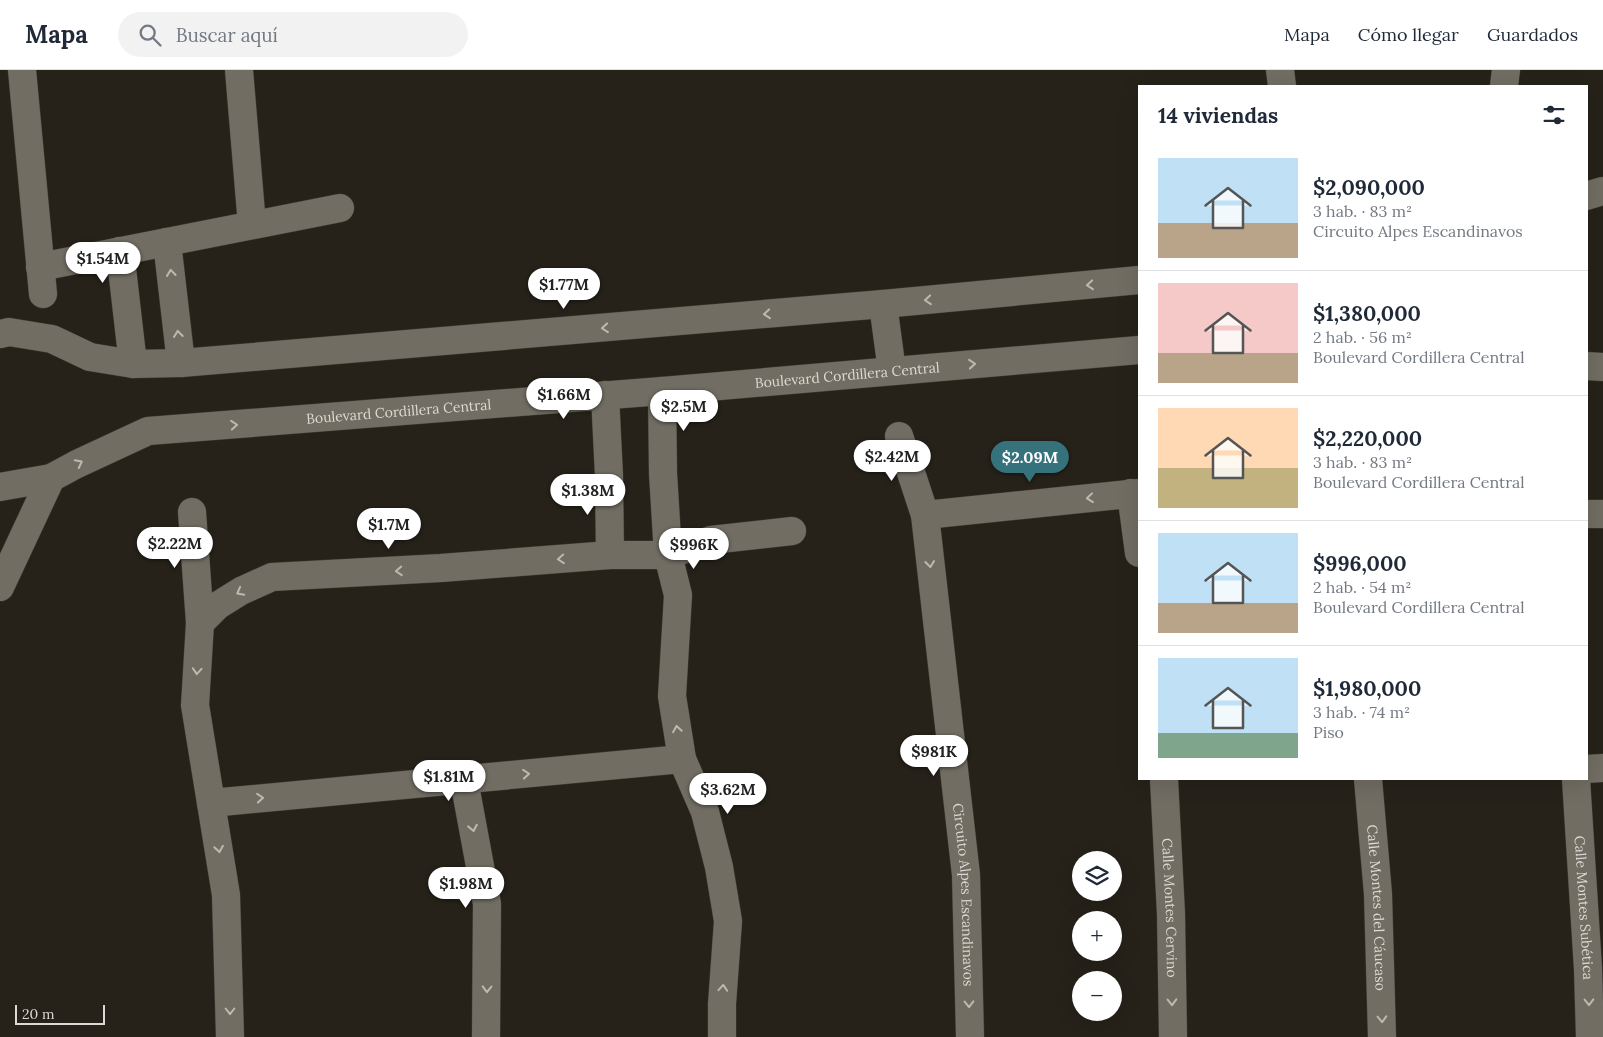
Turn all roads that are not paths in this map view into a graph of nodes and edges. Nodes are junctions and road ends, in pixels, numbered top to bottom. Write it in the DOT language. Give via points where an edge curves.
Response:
graph roads {
  1 [pos="239,70"];
  2 [pos="1280,70"];
  3 [pos="1506,70"];
  4 [pos="24,71"];
  5 [pos="1282,85"];
  6 [pos="1504,85"];
  7 [pos="1603,192"];
  8 [pos="1588,196"];
  9 [pos="340,208"];
  10 [pos="252,225"];
  11 [pos="167,242"];
  12 [pos="120,251"];
  13 [pos="40,267"];
  14 [pos="1138,280"];
  15 [pos="43,294"];
  16 [pos="883,304"];
  17 [pos="0,334"];
  18 [pos="1138,350"];
  19 [pos="181,363"];
  20 [pos="133,364"];
  21 [pos="1588,366"];
  22 [pos="1603,367"];
  23 [pos="892,371"];
  24 [pos="662,392"];
  25 [pos="605,395"];
  26 [pos="899,436"];
  27 [pos="51,478"];
  28 [pos="0,487"];
  29 [pos="1135,493"];
  30 [pos="192,512"];
  31 [pos="1588,514"];
  32 [pos="1603,514"];
  33 [pos="925,515"];
  34 [pos="792,531"];
  35 [pos="1138,538"];
  36 [pos="610,555"];
  37 [pos="668,555"];
  38 [pos="0,587"];
  39 [pos="200,623"];
  40 [pos="682,759"];
  41 [pos="1603,768"];
  42 [pos="1588,769"];
  43 [pos="464,780"];
  44 [pos="1164,780"];
  45 [pos="1368,780"];
  46 [pos="1576,780"];
  47 [pos="212,803"];
  48 [pos="1596,969"];
  49 [pos="230,1037"];
  50 [pos="486,1037"];
  51 [pos="722,1037"];
  52 [pos="970,1037"];
  53 [pos="1173,1037"];
  54 [pos="1382,1037"];
  55 [pos="1590,1037"];
  1 -- 10 [label="street"];
  2 -- 5 [label="street"];
  3 -- 6 [label="street"];
  4 -- 13 [label="street"];
  7 -- 8 [label="street"];
  9 -- 10 [label="street"];
  10 -- 11 [label="street"];
  11 -- 12 [label="street"];
  19 -- 11 [label="street, one-way"];
  12 -- 13 [label="street"];
  12 -- 20 [label="street"];
  13 -- 15 [label="street"];
  14 -- 16 [label="street, one-way"];
  16 -- 19 [label="street, one-way"];
  16 -- 23 [label="street"];
  17 -- 20 [label="street" via="9,332 52,339 90,357"];
  23 -- 18 [label="street, Boulevard Cordillera Central, one-way"];
  19 -- 20 [label="street"];
  21 -- 22 [label="street"];
  23 -- 24 [label="street, Boulevard Cordillera Central"];
  24 -- 25 [label="street, Boulevard Cordillera Central"];
  24 -- 37 [label="street"];
  27 -- 25 [label="street, Boulevard Cordillera Central, one-way" via="148,431"];
  25 -- 36 [label="street"];
  26 -- 33 [label="street, Circuito Alpes Escandinavos"];
  27 -- 28 [label="street, Boulevard Cordillera Central"];
  27 -- 38 [label="street"];
  29 -- 33 [label="street, one-way"];
  29 -- 35 [label="street"];
  30 -- 39 [label="street"];
  31 -- 32 [label="street"];
  33 -- 52 [label="street, Circuito Alpes Escandinavos, one-way" via="966,875"];
  34 -- 37 [label="street" via="712,540"];
  36 -- 37 [label="street"];
  36 -- 39 [label="street, one-way" via="272,577 217,606"];
  40 -- 37 [label="street, one-way" via="672,696 678,595"];
  39 -- 47 [label="street, one-way" via="195,705"];
  43 -- 40 [label="street, one-way"];
  51 -- 40 [label="street, one-way" via="728,921 720,867 706,812"];
  41 -- 42 [label="street"];
  47 -- 43 [label="street, one-way"];
  43 -- 50 [label="street, one-way" via="488,904"];
  44 -- 53 [label="street, Calle Montes Cervino, one-way"];
  45 -- 54 [label="street, Calle Montes del Cáucaso, one-way" via="1378,894"];
  46 -- 48 [label="street, Calle Montes Subética"];
  47 -- 49 [label="street, one-way" via="226,895"];
  48 -- 55 [label="street, Calle Montes Subética, one-way"];
}
